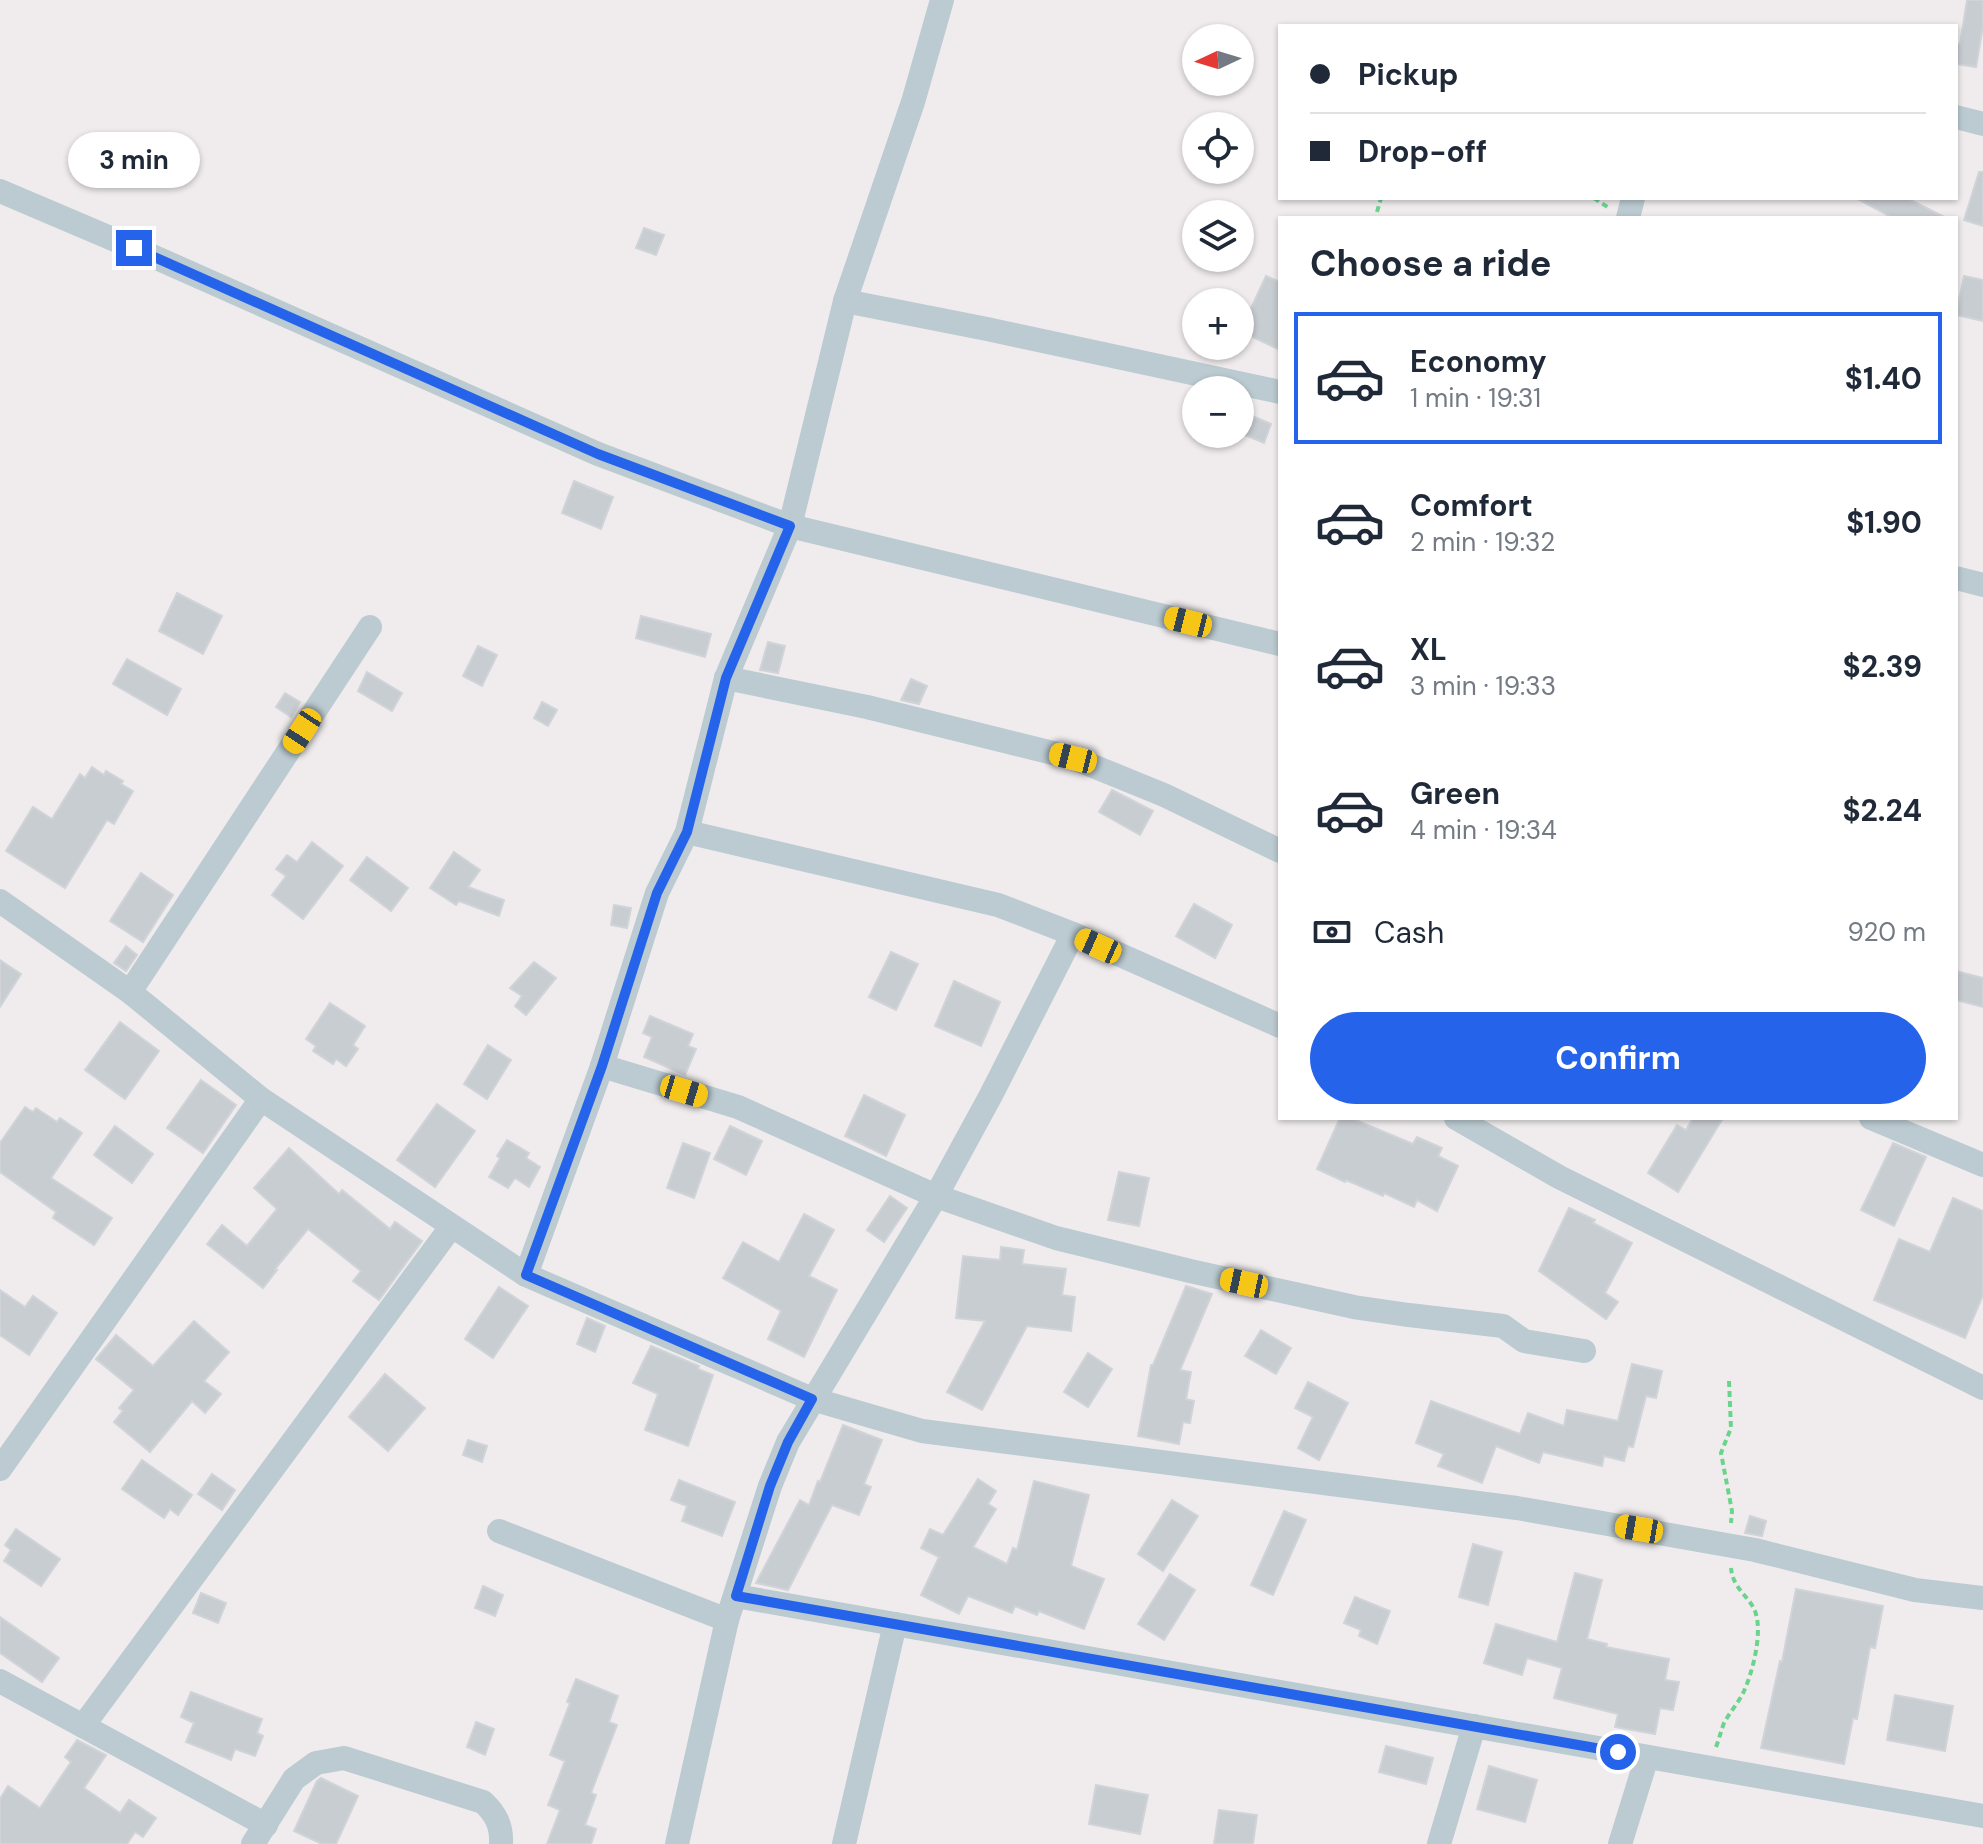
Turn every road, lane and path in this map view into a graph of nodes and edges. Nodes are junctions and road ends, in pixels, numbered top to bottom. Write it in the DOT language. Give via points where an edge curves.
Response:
graph roads {
  1 [pos="942,0"];
  2 [pos="1958,118"];
  3 [pos="1983,124"];
  4 [pos="0,191"];
  5 [pos="1380,200"];
  6 [pos="1377,212"];
  7 [pos="845,301"];
  8 [pos="1278,392"];
  9 [pos="790,526"];
  10 [pos="1958,579"];
  11 [pos="1983,585"];
  12 [pos="370,627"];
  13 [pos="1278,644"];
  14 [pos="726,678"];
  15 [pos="687,832"];
  16 [pos="1278,850"];
  17 [pos="0,901"];
  18 [pos="1073,934"];
  19 [pos="130,992"];
  20 [pos="1278,1025"];
  21 [pos="602,1066"];
  22 [pos="261,1099"];
  23 [pos="1459,1120"];
  24 [pos="1876,1120"];
  25 [pos="1983,1165"];
  26 [pos="936,1196"];
  27 [pos="451,1227"];
  28 [pos="526,1275"];
  29 [pos="1584,1351"];
  30 [pos="1729,1381"];
  31 [pos="1983,1388"];
  32 [pos="812,1399"];
  33 [pos="0,1469"];
  34 [pos="499,1531"];
  35 [pos="1729,1545"];
  36 [pos="736,1596"];
  37 [pos="1983,1598"];
  38 [pos="727,1620"];
  39 [pos="895,1624"];
  40 [pos="0,1681"];
  41 [pos="83,1726"];
  42 [pos="1474,1726"];
  43 [pos="1647,1757"];
  44 [pos="1708,1768"];
  45 [pos="1983,1816"];
  46 [pos="260,1834"];
  47 [pos="501,1844"];
  48 [pos="677,1844"];
  49 [pos="844,1844"];
  50 [pos="1439,1844"];
  51 [pos="1620,1844"];
  1 -- 7 [label="street"];
  2 -- 3 [label="street"];
  4 -- 9 [label="street" via="598,454"];
  5 -- 6 [label="path"];
  7 -- 8 [label="street"];
  7 -- 9 [label="street"];
  9 -- 13 [label="street"];
  9 -- 14 [label="street"];
  10 -- 11 [label="street"];
  12 -- 19 [label="street"];
  14 -- 15 [label="street"];
  14 -- 16 [label="street" via="1073,758"];
  15 -- 18 [label="street" via="998,905"];
  15 -- 21 [label="street" via="657,893"];
  17 -- 19 [label="street"];
  18 -- 20 [label="street"];
  18 -- 26 [label="street"];
  19 -- 22 [label="street"];
  21 -- 26 [label="street" via="738,1107"];
  21 -- 28 [label="street"];
  22 -- 27 [label="street"];
  22 -- 33 [label="street"];
  23 -- 31 [label="street" via="1559,1177"];
  24 -- 25 [label="street"];
  26 -- 29 [label="street" via="1056,1238 1190,1271 1354,1307 1503,1326 1524,1341"];
  26 -- 32 [label="street"];
  27 -- 28 [label="street"];
  27 -- 41 [label="street"];
  28 -- 32 [label="street"];
  30 -- 35 [label="path" via="1731,1428 1721,1453 1732,1511"];
  32 -- 35 [label="street" via="922,1431 1517,1508"];
  32 -- 36 [label="street" via="770,1486"];
  34 -- 38 [label="street"];
  35 -- 37 [label="street" via="1915,1590"];
  35 -- 44 [label="path" via="1732,1575 1755,1610 1756,1654"];
  36 -- 38 [label="street"];
  36 -- 39 [label="street"];
  38 -- 48 [label="street"];
  39 -- 42 [label="street"];
  39 -- 49 [label="street"];
  40 -- 41 [label="street"];
  41 -- 46 [label="street"];
  42 -- 43 [label="street"];
  42 -- 50 [label="street"];
  43 -- 44 [label="street"];
  43 -- 51 [label="street"];
  44 -- 45 [label="street"];
  46 -- 47 [label="street" via="294,1779 316,1763 344,1758 483,1802 494,1812"];
}
